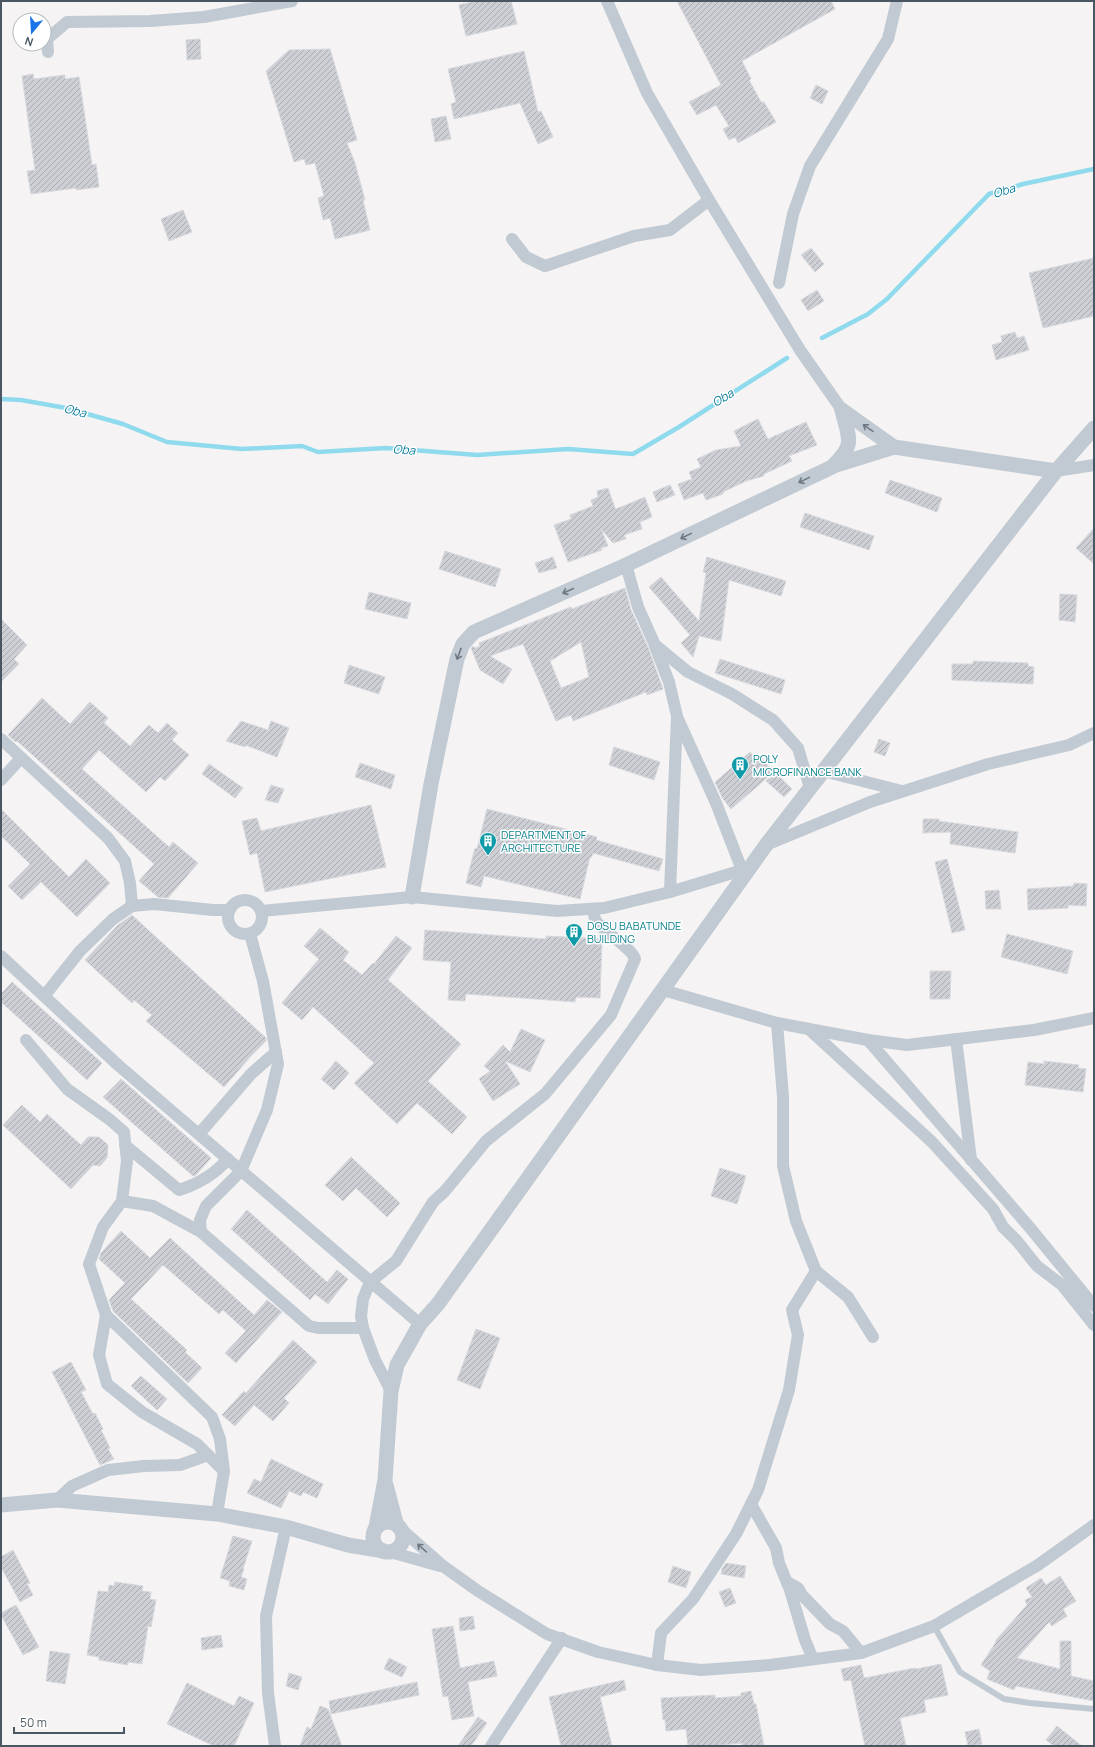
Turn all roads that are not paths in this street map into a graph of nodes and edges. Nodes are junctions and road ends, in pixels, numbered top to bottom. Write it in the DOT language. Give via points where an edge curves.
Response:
graph roads {
  1 [pos="292,1"];
  2 [pos="607,1"];
  3 [pos="897,1"];
  4 [pos="52,35"];
  5 [pos="709,200"];
  6 [pos="512,239"];
  7 [pos="779,284"];
  8 [pos="842,410"];
  9 [pos="1094,428"];
  10 [pos="894,446"];
  11 [pos="1094,465"];
  12 [pos="832,467"];
  13 [pos="1056,471"];
  14 [pos="626,565"];
  15 [pos="655,645"];
  16 [pos="677,716"];
  17 [pos="1094,733"];
  18 [pos="1,739"];
  19 [pos="21,758"];
  20 [pos="823,771"];
  21 [pos="1,780"];
  22 [pos="810,788"];
  23 [pos="903,791"];
  24 [pos="766,845"];
  25 [pos="746,869"];
  26 [pos="670,892"];
  27 [pos="412,896"];
  28 [pos="132,906"];
  29 [pos="593,909"];
  30 [pos="230,910"];
  31 [pos="262,911"];
  32 [pos="250,934"];
  33 [pos="1,956"];
  34 [pos="663,990"];
  35 [pos="45,995"];
  36 [pos="1094,1018"];
  37 [pos="777,1023"];
  38 [pos="811,1031"];
  39 [pos="956,1039"];
  40 [pos="26,1040"];
  41 [pos="868,1040"];
  42 [pos="276,1052"];
  43 [pos="199,1134"];
  44 [pos="125,1145"];
  45 [pos="228,1159"];
  46 [pos="971,1160"];
  47 [pos="242,1171"];
  48 [pos="122,1201"];
  49 [pos="201,1232"];
  50 [pos="816,1271"];
  51 [pos="370,1282"];
  52 [pos="1094,1306"];
  53 [pos="106,1315"];
  54 [pos="420,1324"];
  55 [pos="1094,1325"];
  56 [pos="363,1328"];
  57 [pos="873,1337"];
  58 [pos="391,1391"];
  59 [pos="208,1455"];
  60 [pos="224,1471"];
  61 [pos="385,1480"];
  62 [pos="57,1500"];
  63 [pos="751,1504"];
  64 [pos="1,1505"];
  65 [pos="217,1514"];
  66 [pos="1094,1525"];
  67 [pos="399,1526"];
  68 [pos="286,1527"];
  69 [pos="375,1529"];
  70 [pos="330,1538"];
  71 [pos="387,1552"];
  72 [pos="443,1566"];
  73 [pos="787,1582"];
  74 [pos="934,1626"];
  75 [pos="562,1638"];
  76 [pos="861,1653"];
  77 [pos="813,1659"];
  78 [pos="657,1665"];
  79 [pos="1094,1709"];
  80 [pos="275,1746"];
  81 [pos="491,1746"];
  1 -- 4 [label="street" via="204,17 150,21 67,22"];
  2 -- 5 [label="street" via="647,93"];
  3 -- 7 [label="street" via="888,39 810,166 793,214"];
  5 -- 6 [label="street" via="670,230 634,236 546,266 526,257"];
  5 -- 8 [label="street" via="800,350"];
  10 -- 8 [label="street, one-way"];
  8 -- 12 [label="street" via="849,446"];
  9 -- 13 [label="street"];
  10 -- 12 [label="street"];
  10 -- 13 [label="street"];
  11 -- 13 [label="street"];
  12 -- 14 [label="street, one-way"];
  13 -- 20 [label="street"];
  14 -- 15 [label="street" via="638,607"];
  14 -- 27 [label="street, one-way" via="474,632 463,644 457,659 431,784"];
  15 -- 16 [label="street" via="669,682"];
  15 -- 22 [label="street" via="688,672 732,694 773,720 798,748"];
  16 -- 25 [label="street"];
  16 -- 26 [label="street"];
  17 -- 23 [label="street" via="1069,745 988,764"];
  18 -- 19 [label="street"];
  19 -- 21 [label="street"];
  19 -- 28 [label="street" via="108,838 125,861"];
  20 -- 22 [label="street"];
  20 -- 23 [label="street"];
  22 -- 24 [label="street"];
  23 -- 24 [label="street"];
  24 -- 25 [label="street"];
  25 -- 26 [label="street"];
  25 -- 34 [label="street"];
  26 -- 29 [label="street"];
  27 -- 29 [label="street" via="557,911"];
  27 -- 31 [label="street"];
  28 -- 30 [label="street" via="154,904"];
  28 -- 35 [label="street" via="113,919 80,951"];
  29 -- 51 [label="street" via="595,920 633,954 635,959 611,1015 545,1094 486,1141 433,1202 396,1261"];
  30 -- 31 [label="street" via="243,900 254,903"];
  30 -- 32 [label="street" via="228,916 231,926 239,933"];
  31 -- 32 [label="street" via="262,922"];
  32 -- 42 [label="street" via="263,981"];
  33 -- 35 [label="street"];
  34 -- 37 [label="street"];
  34 -- 54 [label="street" via="438,1304"];
  35 -- 43 [label="street" via="118,1065"];
  36 -- 39 [label="street" via="1034,1030"];
  37 -- 38 [label="street"];
  37 -- 50 [label="street" via="783,1097 783,1166 796,1221"];
  38 -- 41 [label="street"];
  38 -- 55 [label="street" via="932,1142 993,1209 1003,1227 1038,1266 1062,1286"];
  39 -- 41 [label="street" via="907,1045"];
  39 -- 46 [label="street"];
  40 -- 44 [label="street" via="67,1089 124,1132"];
  41 -- 46 [label="street"];
  42 -- 43 [label="street" via="251,1074"];
  42 -- 47 [label="street" via="278,1064 267,1110"];
  43 -- 45 [label="street"];
  44 -- 45 [label="street" via="179,1190 219,1170"];
  44 -- 48 [label="street" via="127,1162"];
  45 -- 47 [label="street"];
  46 -- 52 [label="street"];
  47 -- 49 [label="street" via="206,1206 200,1220"];
  47 -- 51 [label="street"];
  48 -- 49 [label="street" via="153,1206"];
  48 -- 53 [label="street" via="103,1227 89,1264"];
  49 -- 56 [label="street" via="309,1326"];
  50 -- 57 [label="street" via="848,1296"];
  50 -- 63 [label="street" via="792,1310 798,1335 789,1390 758,1490"];
  51 -- 54 [label="street"];
  51 -- 56 [label="street" via="363,1299"];
  53 -- 59 [label="street" via="99,1355 107,1384 142,1412 192,1441"];
  53 -- 60 [label="street" via="212,1417 220,1439"];
  54 -- 58 [label="street" via="397,1365"];
  56 -- 58 [label="street" via="375,1360"];
  58 -- 61 [label="street"];
  59 -- 60 [label="street"];
  59 -- 62 [label="street" via="180,1465 108,1470 72,1486"];
  60 -- 65 [label="street"];
  61 -- 67 [label="street"];
  61 -- 69 [label="street"];
  62 -- 64 [label="street"];
  62 -- 65 [label="street"];
  63 -- 73 [label="street" via="773,1539"];
  63 -- 78 [label="street" via="736,1534 693,1599 661,1632"];
  65 -- 68 [label="street"];
  66 -- 74 [label="street" via="1038,1565"];
  67 -- 69 [label="street" via="389,1521 382,1522"];
  67 -- 71 [label="street" via="403,1536 402,1543 397,1549"];
  72 -- 67 [label="street, one-way"];
  68 -- 70 [label="street"];
  68 -- 80 [label="street" via="266,1616 268,1693"];
  69 -- 70 [label="street" via="354,1538"];
  69 -- 71 [label="street" via="373,1540 377,1547"];
  70 -- 71 [label="street"];
  71 -- 72 [label="street"];
  72 -- 75 [label="street" via="547,1634"];
  73 -- 76 [label="street" via="798,1588 830,1624 843,1631"];
  73 -- 77 [label="street"];
  74 -- 76 [label="street"];
  74 -- 79 [label="lane" via="960,1672 1004,1698"];
  75 -- 78 [label="street" via="598,1652"];
  75 -- 81 [label="street"];
  76 -- 77 [label="street"];
  77 -- 78 [label="street" via="701,1670"];
}
